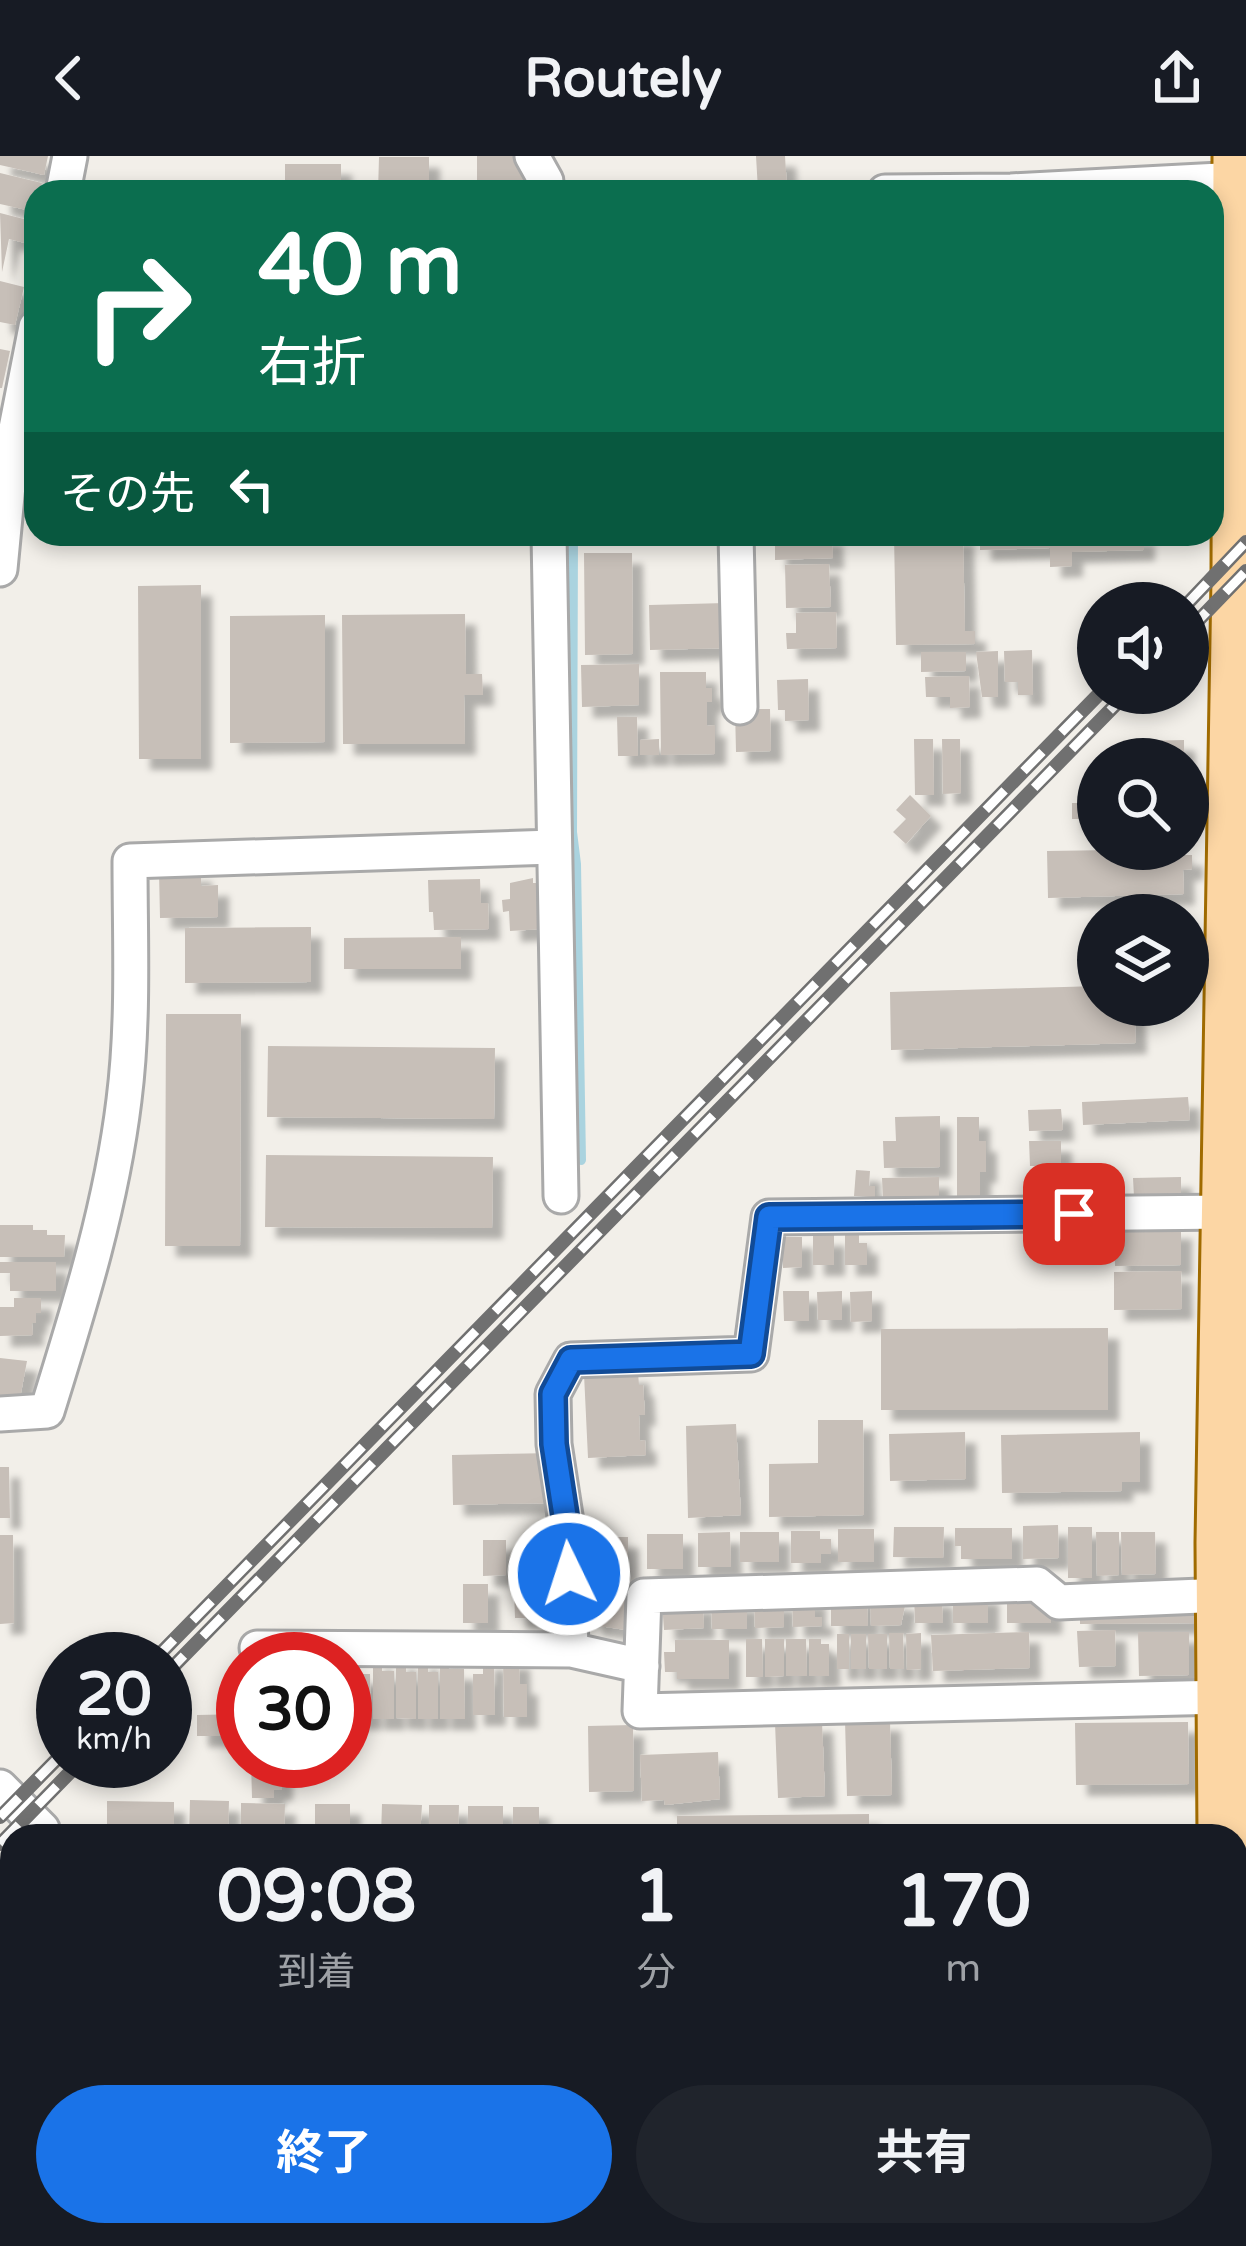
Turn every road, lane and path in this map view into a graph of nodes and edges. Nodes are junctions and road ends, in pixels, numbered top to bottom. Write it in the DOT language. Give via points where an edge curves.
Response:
graph roads {
  1 [pos="1239,168"];
  2 [pos="1120,180"];
  3 [pos="24,377"];
  4 [pos="6,452"];
  5 [pos="1225,462"];
  6 [pos="549,546"];
  7 [pos="736,546"];
  8 [pos="0,569"];
  9 [pos="1242,632"];
  10 [pos="740,707"];
  11 [pos="553,847"];
  12 [pos="560,1196"];
  13 [pos="1228,1212"];
  14 [pos="0,1414"];
  15 [pos="1234,1543"];
  16 [pos="1225,1595"];
  17 [pos="372,1649"];
  18 [pos="571,1650"];
  19 [pos="642,1666"];
  20 [pos="1224,1697"];
  21 [pos="0,1787"];
  22 [pos="38,1824"];
  23 [pos="1224,1824"];
  1 -- 2 [label="street"];
  1 -- 5 [label="main road"];
  3 -- 4 [label="street"];
  4 -- 8 [label="street"];
  5 -- 9 [label="main road"];
  6 -- 11 [label="street"];
  7 -- 10 [label="street"];
  9 -- 13 [label="main road"];
  11 -- 12 [label="street"];
  11 -- 14 [label="street" via="130,862 124,1095 100,1238 47,1411"];
  13 -- 15 [label="main road"];
  13 -- 18 [label="street" via="769,1217 751,1354 571,1360 553,1394"];
  15 -- 16 [label="main road"];
  16 -- 19 [label="street" via="1059,1602 1037,1584 644,1596"];
  16 -- 20 [label="main road"];
  17 -- 18 [label="street"];
  18 -- 19 [label="street"];
  19 -- 20 [label="street" via="640,1711"];
  20 -- 23 [label="main road"];
  21 -- 22 [label="street"];
}
